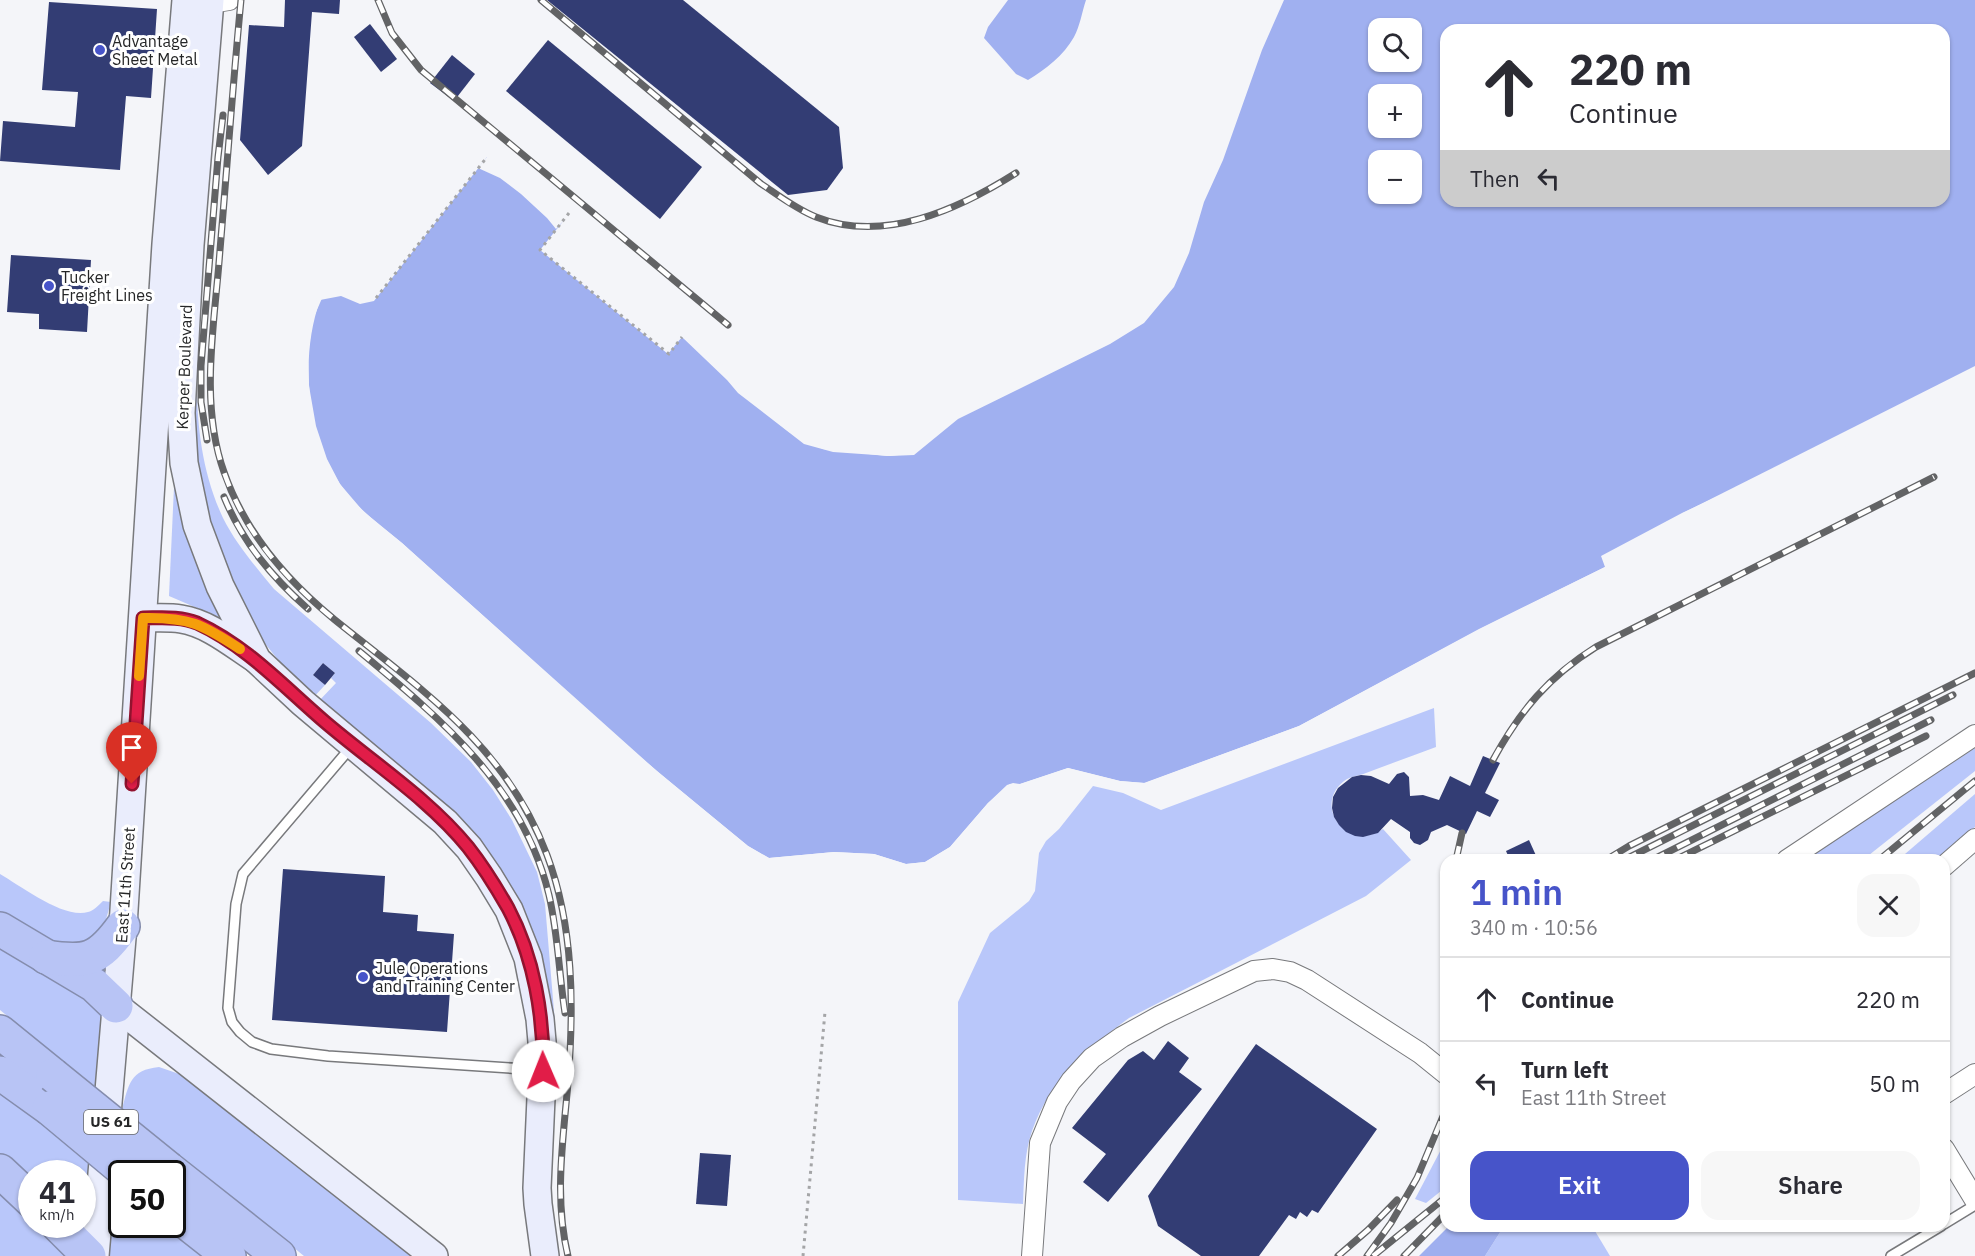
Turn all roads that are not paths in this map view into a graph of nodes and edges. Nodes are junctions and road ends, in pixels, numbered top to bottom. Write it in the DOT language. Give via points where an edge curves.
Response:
graph roads {
  1 [pos="204,1"];
  2 [pos="181,413"];
  3 [pos="148,514"];
  4 [pos="143,618"];
  5 [pos="257,660"];
  6 [pos="1975,735"];
  7 [pos="352,746"];
  8 [pos="1975,839"];
  9 [pos="1796,854"];
  10 [pos="1950,861"];
  11 [pos="123,927"];
  12 [pos="0,929"];
  13 [pos="46,957"];
  14 [pos="116,1006"];
  15 [pos="0,1032"];
  16 [pos="1440,1069"];
  17 [pos="543,1071"];
  18 [pos="0,1073"];
  19 [pos="1975,1074"];
  20 [pos="1950,1090"];
  21 [pos="1950,1159"];
  22 [pos="111,1160"];
  23 [pos="0,1171"];
  24 [pos="18,1188"];
  25 [pos="1975,1200"];
  26 [pos="1975,1205"];
  27 [pos="1950,1220"];
  28 [pos="186,1222"];
  29 [pos="1930,1232"];
  30 [pos="71,1238"];
  31 [pos="89,1256"];
  32 [pos="95,1256"];
  33 [pos="229,1256"];
  34 [pos="279,1256"];
  35 [pos="434,1256"];
  36 [pos="545,1256"];
  37 [pos="1032,1256"];
  38 [pos="1891,1256"];
  1 -- 2 [label="main road, Kerper Boulevard"];
  1 -- 3 [label="main road, Kerper Boulevard" via="166,244"];
  2 -- 3 [label="main road"];
  2 -- 5 [label="main road, Kerper Boulevard" via="184,463 197,525 220,586"];
  3 -- 4 [label="main road, East 11th Street"];
  4 -- 5 [label="main road" via="194,622"];
  4 -- 11 [label="main road, East 11th Street"];
  5 -- 7 [label="main road, Kerper Boulevard"];
  6 -- 9 [label="street"];
  7 -- 17 [label="main road, Kerper Boulevard" via="445,822 469,848 509,910 528,958 535,989"];
  7 -- 17 [label="lane" via="243,874 236,904 228,1008 232,1022 252,1042 271,1049"];
  8 -- 10 [label="street"];
  11 -- 13 [label="highway" via="98,954 69,960"];
  11 -- 14 [label="main road, East 11th Street"];
  12 -- 13 [label="highway"];
  13 -- 14 [label="highway" via="94,985"];
  14 -- 32 [label="main road, East 11th Street"];
  14 -- 35 [label="main road"];
  15 -- 34 [label="highway, US 61, bridge"];
  16 -- 37 [label="street" via="1307,980 1273,969 1254,971 1122,1037 1092,1058 1071,1080 1040,1143"];
  17 -- 36 [label="main road, Kerper Boulevard" via="537,1188"];
  18 -- 22 [label="highway, US 61, bridge"];
  19 -- 20 [label="street"];
  21 -- 25 [label="street"];
  23 -- 24 [label="highway"];
  26 -- 27 [label="lane"];
  28 -- 33 [label="highway"];
  29 -- 38 [label="lane"];
  30 -- 31 [label="highway"];
}
